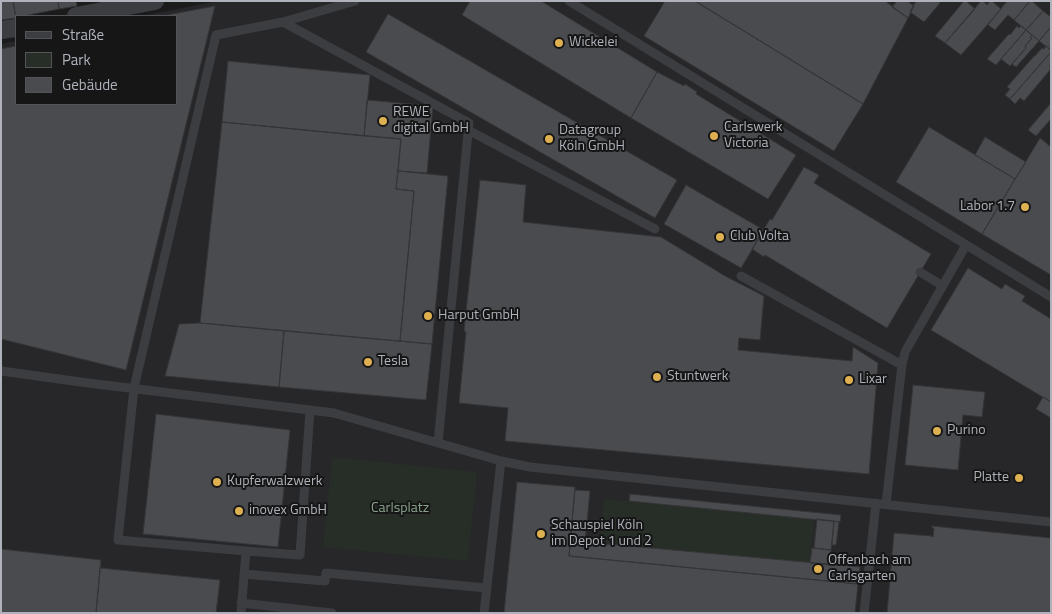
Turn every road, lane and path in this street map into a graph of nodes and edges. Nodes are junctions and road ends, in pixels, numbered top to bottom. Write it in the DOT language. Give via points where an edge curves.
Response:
graph roads {
  1 [pos="156,1"];
  2 [pos="355,1"];
  3 [pos="569,1"];
  4 [pos="81,15"];
  5 [pos="282,22"];
  6 [pos="15,28"];
  7 [pos="1,30"];
  8 [pos="468,130"];
  9 [pos="655,228"];
  10 [pos="966,245"];
  11 [pos="920,272"];
  12 [pos="742,276"];
  13 [pos="943,286"];
  14 [pos="1051,298"];
  15 [pos="902,364"];
  16 [pos="1,371"];
  17 [pos="134,388"];
  18 [pos="310,410"];
  19 [pos="438,443"];
  20 [pos="501,461"];
  21 [pos="876,503"];
  22 [pos="886,504"];
  23 [pos="1051,522"];
  24 [pos="246,551"];
  25 [pos="244,574"];
  26 [pos="487,588"];
  27 [pos="242,603"];
  28 [pos="241,613"];
  29 [pos="332,613"];
  30 [pos="484,613"];
  31 [pos="864,613"];
  1 -- 4 [label="street"];
  2 -- 5 [label="lane"];
  3 -- 10 [label="lane"];
  5 -- 8 [label="lane" via="469,123"];
  5 -- 17 [label="lane" via="216,34"];
  6 -- 7 [label="street"];
  8 -- 9 [label="lane"];
  8 -- 19 [label="lane"];
  10 -- 13 [label="lane"];
  10 -- 14 [label="lane"];
  11 -- 13 [label="lane"];
  12 -- 15 [label="lane"];
  13 -- 15 [label="lane" via="905,352"];
  15 -- 22 [label="lane"];
  16 -- 17 [label="lane"];
  17 -- 18 [label="lane"];
  17 -- 24 [label="lane" via="118,540"];
  18 -- 19 [label="lane" via="334,413"];
  18 -- 24 [label="lane" via="300,555"];
  19 -- 20 [label="lane"];
  20 -- 21 [label="lane" via="530,467"];
  20 -- 26 [label="lane"];
  21 -- 22 [label="lane"];
  21 -- 31 [label="lane"];
  22 -- 23 [label="lane"];
  24 -- 25 [label="lane"];
  25 -- 26 [label="lane" via="325,581 326,573"];
  25 -- 27 [label="lane"];
  26 -- 30 [label="lane"];
  27 -- 28 [label="lane"];
  27 -- 29 [label="lane"];
}
